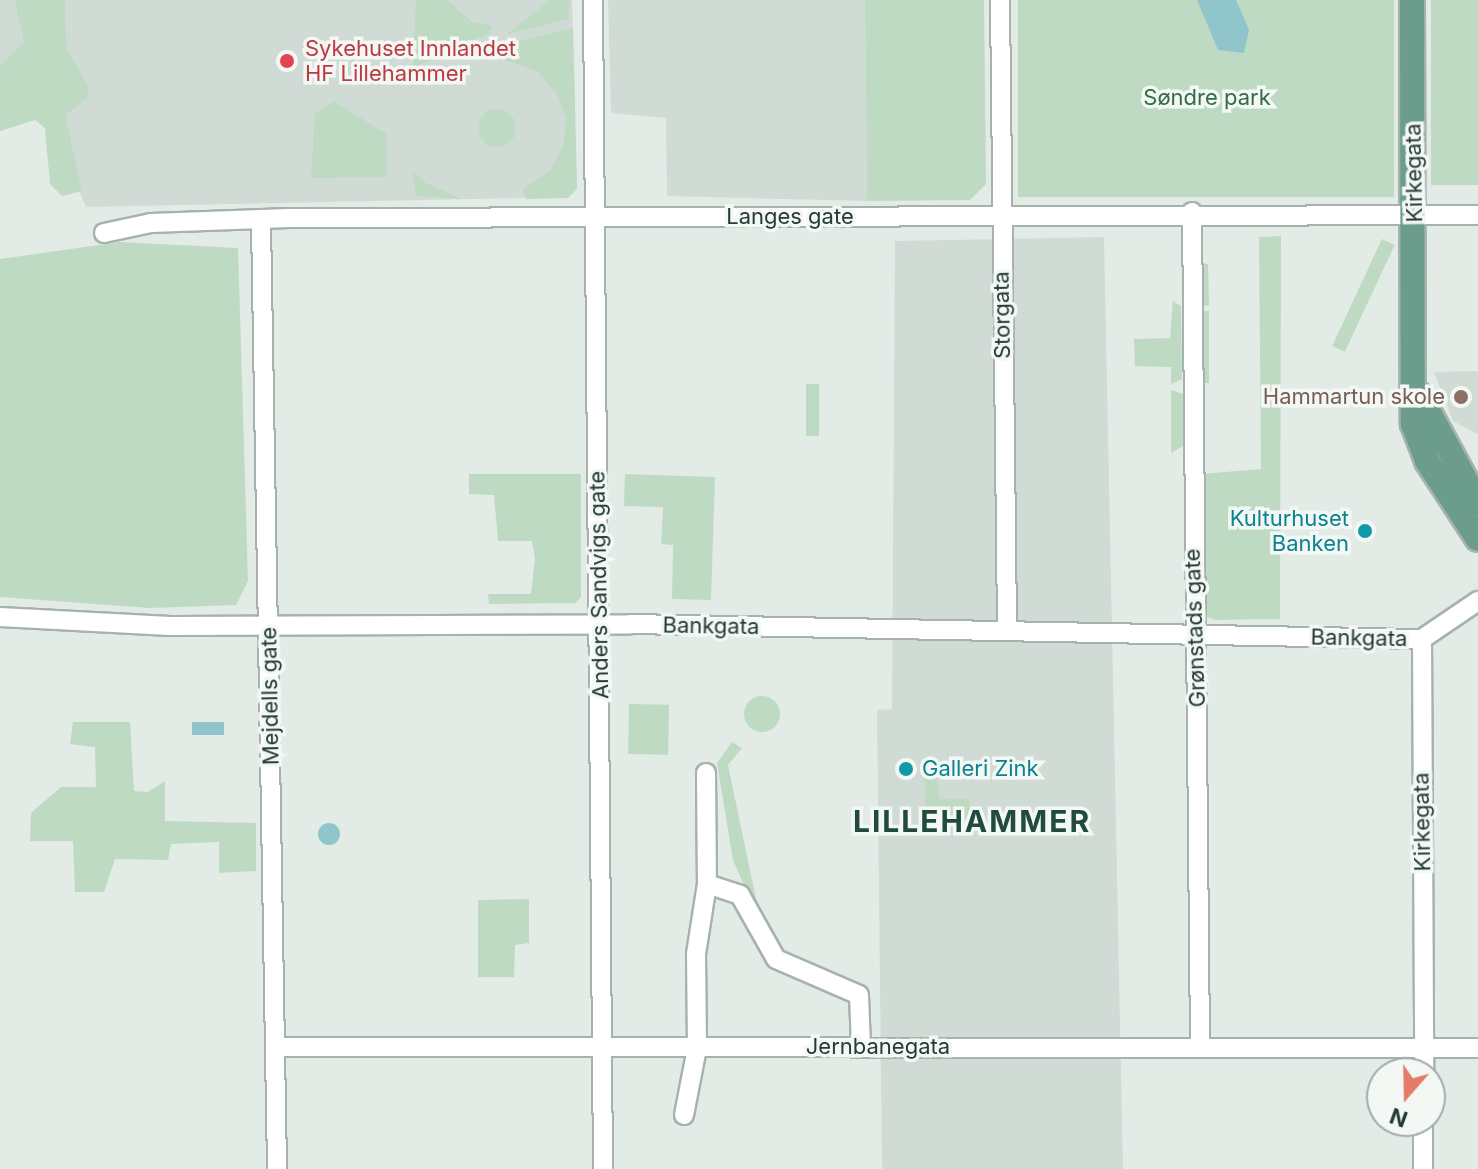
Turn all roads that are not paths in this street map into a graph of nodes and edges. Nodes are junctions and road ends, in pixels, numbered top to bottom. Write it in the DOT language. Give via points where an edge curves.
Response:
graph roads {
  1 [pos="593,0"];
  2 [pos="1000,0"];
  3 [pos="1412,0"];
  4 [pos="1192,212"];
  5 [pos="1415,212"];
  6 [pos="1001,215"];
  7 [pos="1478,215"];
  8 [pos="595,218"];
  9 [pos="261,222"];
  10 [pos="104,233"];
  11 [pos="1419,394"];
  12 [pos="1478,503"];
  13 [pos="1478,539"];
  14 [pos="1478,601"];
  15 [pos="0,617"];
  16 [pos="600,624"];
  17 [pos="269,625"];
  18 [pos="1007,630"];
  19 [pos="1197,635"];
  20 [pos="1422,639"];
  21 [pos="706,773"];
  22 [pos="707,884"];
  23 [pos="1200,1045"];
  24 [pos="861,1046"];
  25 [pos="277,1047"];
  26 [pos="697,1048"];
  27 [pos="1423,1048"];
  28 [pos="1478,1048"];
  29 [pos="605,1049"];
  30 [pos="1423,1057"];
  31 [pos="684,1115"];
  32 [pos="1423,1137"];
  33 [pos="277,1169"];
  34 [pos="603,1169"];
  35 [pos="1423,1169"];
  1 -- 8 [label="street, Anders Sandvigs gate"];
  2 -- 6 [label="street, Storgata"];
  3 -- 5 [label="main road, Kirkegata"];
  4 -- 5 [label="street, Langes gate"];
  4 -- 6 [label="street, Langes gate"];
  4 -- 19 [label="street, Grønstads gate"];
  5 -- 7 [label="street, Langes gate"];
  5 -- 11 [label="main road, Kirkegata"];
  6 -- 8 [label="street, Langes gate"];
  6 -- 18 [label="street, Storgata"];
  8 -- 9 [label="street, Langes gate"];
  8 -- 16 [label="street, Anders Sandvigs gate"];
  9 -- 10 [label="street, Langes gate" via="151,223"];
  9 -- 17 [label="street, Mejdells gate"];
  11 -- 12 [label="main road"];
  11 -- 13 [label="main road, Kirkegata" via="1416,437"];
  14 -- 20 [label="street"];
  15 -- 17 [label="street, Bankgata"];
  16 -- 17 [label="street, Bankgata"];
  16 -- 18 [label="street, Bankgata"];
  16 -- 29 [label="street, Anders Sandvigs gate"];
  17 -- 25 [label="street, Mejdells gate"];
  18 -- 19 [label="street, Bankgata"];
  19 -- 20 [label="street, Bankgata"];
  19 -- 23 [label="street, Grønstads gate"];
  20 -- 27 [label="street, Kirkegata"];
  21 -- 22 [label="street"];
  22 -- 24 [label="street" via="740,895 776,959 859,995"];
  22 -- 26 [label="street" via="696,954"];
  23 -- 24 [label="street, Jernbanegata"];
  23 -- 27 [label="street, Jernbanegata"];
  24 -- 26 [label="street, Jernbanegata"];
  25 -- 29 [label="street, Jernbanegata"];
  25 -- 33 [label="street, Mejdells gate"];
  26 -- 29 [label="street, Jernbanegata"];
  26 -- 31 [label="street"];
  27 -- 28 [label="street, Jernbanegata"];
  27 -- 30 [label="street, Kirkegata"];
  29 -- 34 [label="street, Anders Sandvigs gate"];
  32 -- 35 [label="street"];
}
